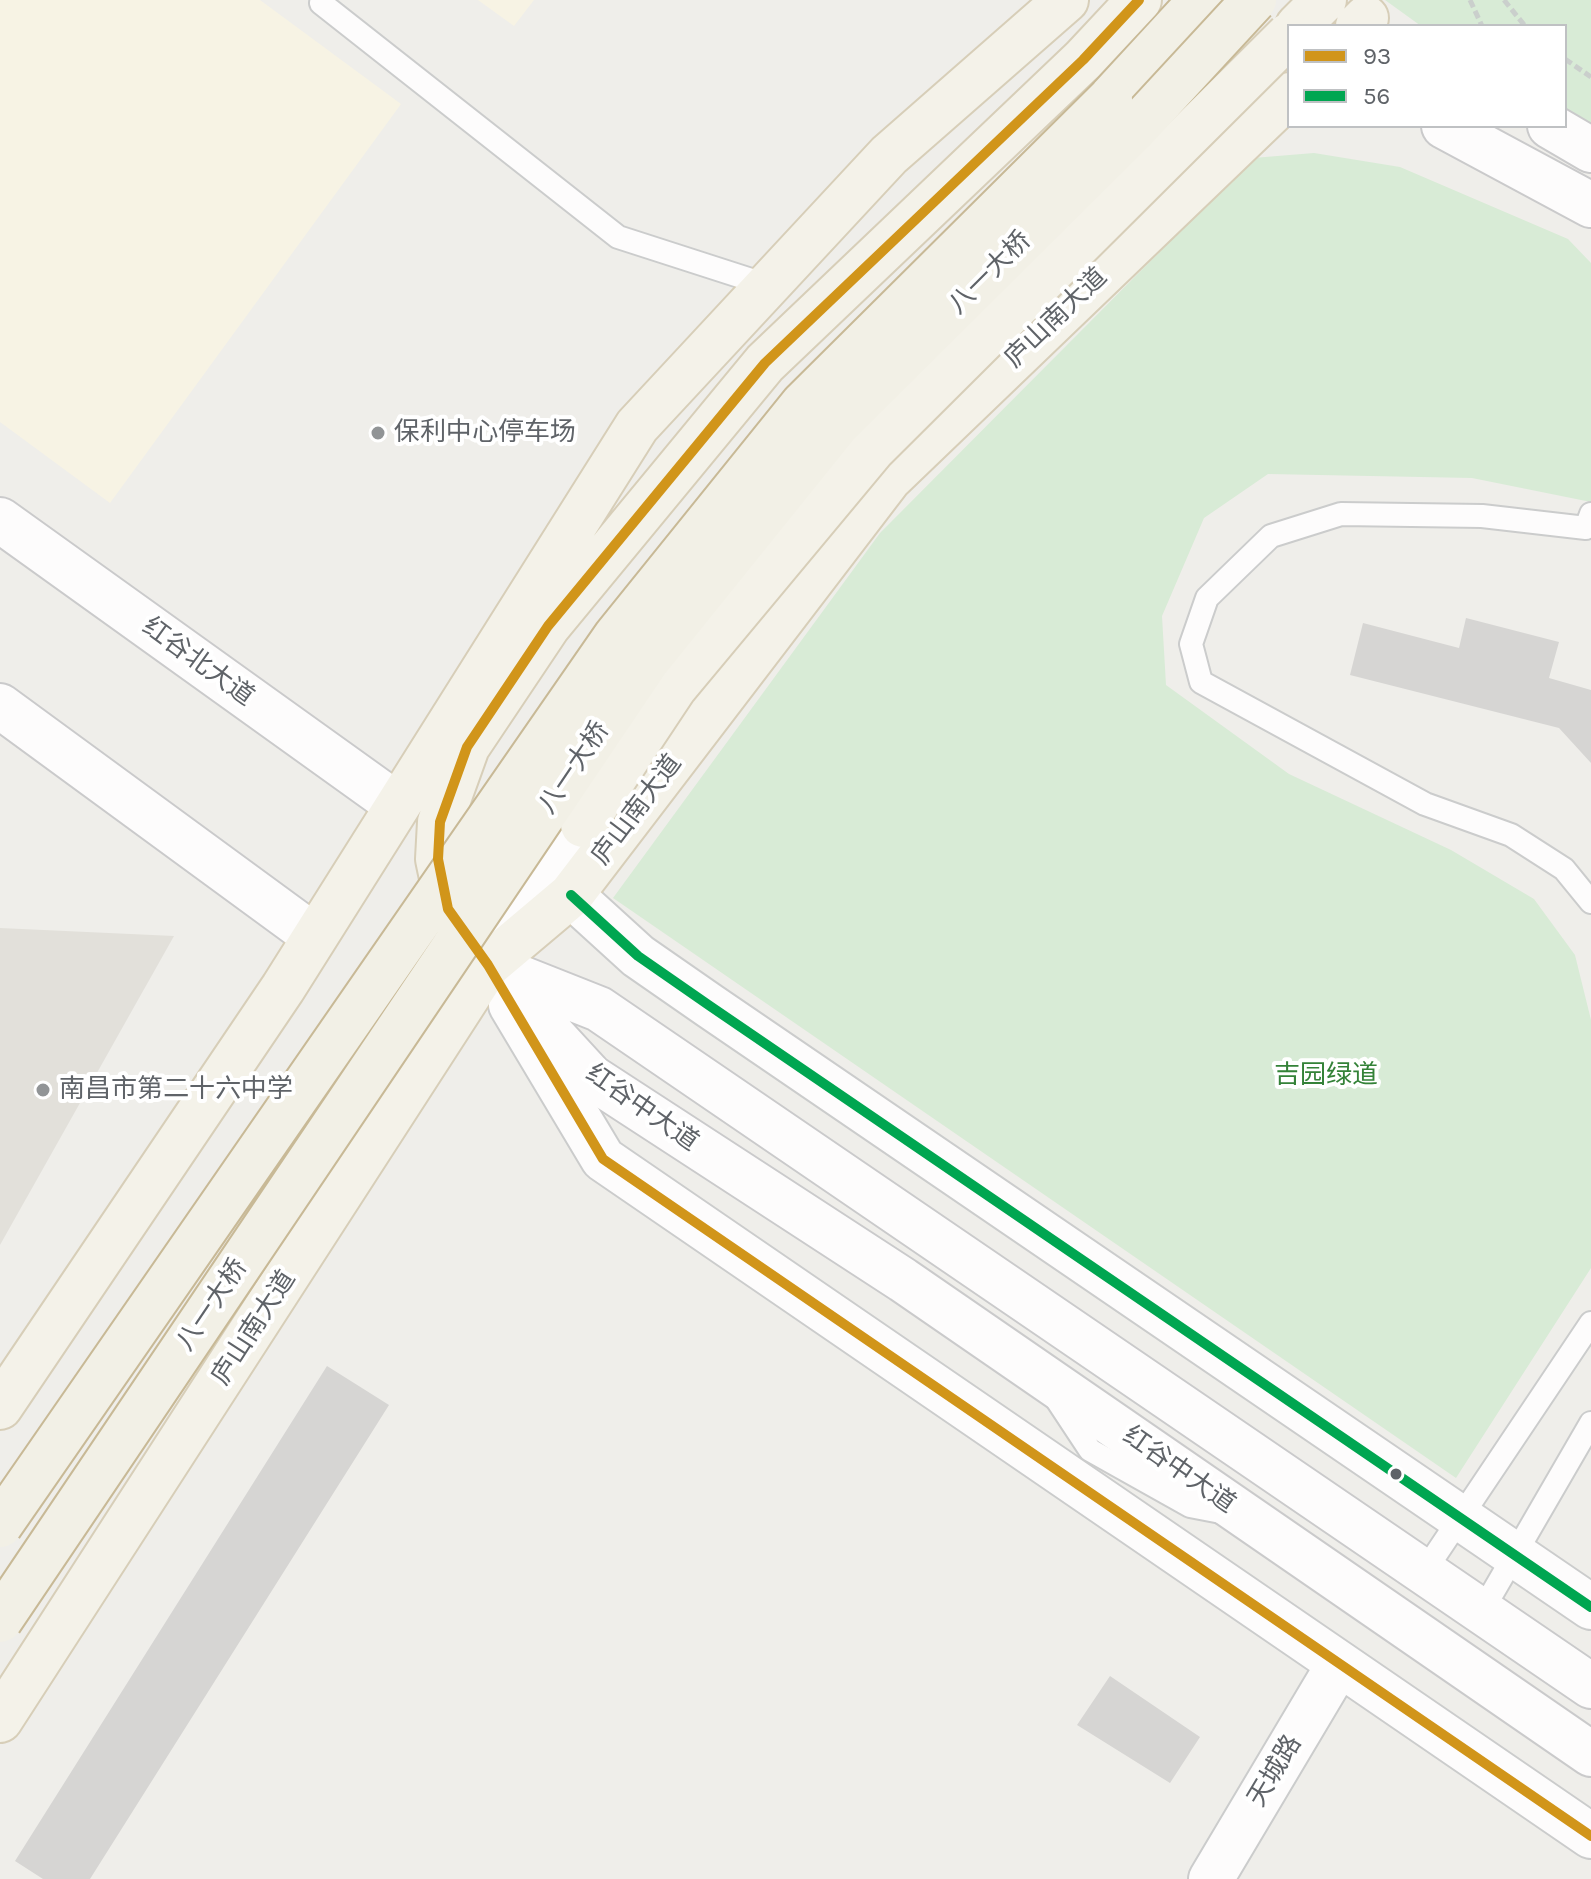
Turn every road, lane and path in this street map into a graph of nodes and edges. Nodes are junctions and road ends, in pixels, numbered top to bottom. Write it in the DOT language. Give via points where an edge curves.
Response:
graph roads {
  1 [pos="323,0"];
  2 [pos="1066,0"];
  3 [pos="1139,0"];
  4 [pos="1201,0"];
  5 [pos="1233,0"];
  6 [pos="1254,0"];
  7 [pos="1324,0"];
  8 [pos="1470,0"];
  9 [pos="1504,0"];
  10 [pos="1300,24"];
  11 [pos="1481,24"];
  12 [pos="1523,24"];
  13 [pos="1287,35"];
  14 [pos="1287,38"];
  15 [pos="1567,60"];
  16 [pos="1591,77"];
  17 [pos="1287,97"];
  18 [pos="1448,128"];
  19 [pos="1553,128"];
  20 [pos="1591,150"];
  21 [pos="1591,205"];
  22 [pos="770,286"];
  23 [pos="0,520"];
  24 [pos="1589,524"];
  25 [pos="0,706"];
  26 [pos="396,804"];
  27 [pos="571,895"];
  28 [pos="1591,902"];
  29 [pos="314,936"];
  30 [pos="488,965"];
  31 [pos="1591,1323"];
  32 [pos="0,1407"];
  33 [pos="1591,1423"];
  34 [pos="1461,1518"];
  35 [pos="0,1525"];
  36 [pos="1515,1555"];
  37 [pos="1424,1572"];
  38 [pos="1591,1607"];
  39 [pos="1482,1611"];
  40 [pos="0,1620"];
  41 [pos="1339,1664"];
  42 [pos="1591,1686"];
  43 [pos="0,1720"];
  44 [pos="1591,1754"];
  45 [pos="1591,1836"];
  46 [pos="1211,1879"];
  1 -- 22 [label="lane" via="618,237"];
  2 -- 22 [label="main road" via="889,155"];
  3 -- 30 [label="main road" via="1083,60 765,363 548,626 467,747 440,822 438,859 448,909"];
  4 -- 35 [label="highway, 八一大桥, bridge" via="1110,99 803,404 616,636"];
  5 -- 13 [label="main road"];
  6 -- 40 [label="highway, 八一大桥, bridge" via="1132,132 837,425 647,661"];
  7 -- 10 [label="main road"];
  8 -- 11 [label="path"];
  9 -- 12 [label="path"];
  14 -- 30 [label="main road, bridge" via="873,449 674,688"];
  15 -- 16 [label="path"];
  17 -- 27 [label="main road, 庐山南大道" via="889,479"];
  18 -- 21 [label="main road"];
  19 -- 20 [label="main road"];
  22 -- 26 [label="main road" via="637,426"];
  23 -- 26 [label="main road, 红谷北大道"];
  24 -- 28 [label="lane" via="1341,514 1271,536 1207,598 1191,644 1201,682 1425,804 1511,835 1564,869"];
  25 -- 29 [label="main road"];
  26 -- 29 [label="main road"];
  27 -- 30 [label="main road, 庐山南大道"];
  27 -- 34 [label="main road" via="638,956"];
  29 -- 32 [label="main road"];
  30 -- 37 [label="main road, 红谷中大道" via="599,1009"];
  30 -- 41 [label="main road" via="603,1159"];
  30 -- 43 [label="main road, 庐山南大道"];
  30 -- 44 [label="main road, 红谷中大道" via="591,1077 903,1280"];
  31 -- 34 [label="lane"];
  33 -- 36 [label="lane"];
  34 -- 36 [label="main road"];
  34 -- 37 [label="lane"];
  36 -- 38 [label="main road"];
  36 -- 39 [label="lane"];
  37 -- 39 [label="main road, 红谷中大道"];
  39 -- 42 [label="main road, 红谷中大道"];
  41 -- 45 [label="main road"];
  41 -- 46 [label="main road, 天城路"];
}
